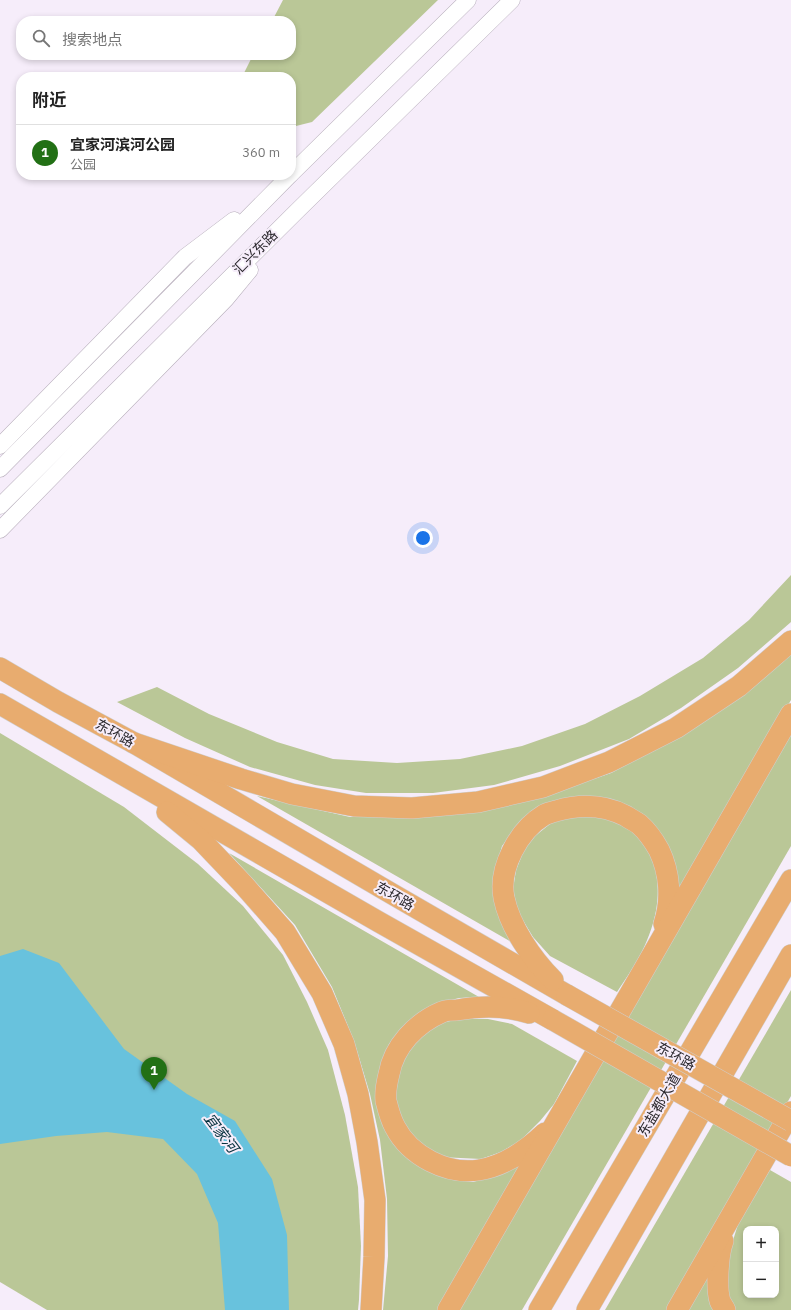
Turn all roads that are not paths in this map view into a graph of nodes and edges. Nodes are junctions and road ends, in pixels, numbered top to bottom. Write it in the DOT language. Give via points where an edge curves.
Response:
graph roads {
  1 [pos="468,0"];
  2 [pos="512,0"];
  3 [pos="296,170"];
  4 [pos="286,180"];
  5 [pos="278,187"];
  6 [pos="298,210"];
  7 [pos="0,446"];
  8 [pos="0,469"];
  9 [pos="0,506"];
  10 [pos="0,530"];
  11 [pos="791,641"];
  12 [pos="0,668"];
  13 [pos="0,704"];
  14 [pos="791,714"];
  15 [pos="134,743"];
  16 [pos="120,774"];
  17 [pos="791,880"];
  18 [pos="394,895"];
  19 [pos="379,922"];
  20 [pos="657,946"];
  21 [pos="791,955"];
  22 [pos="567,995"];
  23 [pos="553,1020"];
  24 [pos="791,1112"];
  25 [pos="791,1121"];
  26 [pos="556,1122"];
  27 [pos="791,1156"];
  28 [pos="732,1214"];
  29 [pos="371,1310"];
  30 [pos="448,1310"];
  31 [pos="539,1310"];
  32 [pos="587,1310"];
  33 [pos="677,1310"];
  34 [pos="725,1310"];
  1 -- 3 [label="main road, 汇兴东路"];
  2 -- 6 [label="main road, 汇兴东路"];
  4 -- 5 [label="main road, 汇兴东路"];
  5 -- 7 [label="main road" via="185,257"];
  5 -- 8 [label="main road, 汇兴东路"];
  6 -- 9 [label="main road, 汇兴东路"];
  6 -- 10 [label="main road" via="226,299"];
  11 -- 15 [label="highway" via="739,686 676,728 609,762 550,784 478,802 412,808 354,806 292,794"];
  12 -- 15 [label="highway, 东环路"];
  13 -- 16 [label="highway"];
  14 -- 20 [label="highway"];
  15 -- 18 [label="highway, 东环路"];
  16 -- 19 [label="highway"];
  16 -- 29 [label="highway" via="201,840 242,882 285,932 322,994 344,1044 358,1094 367,1142 375,1200"];
  17 -- 31 [label="highway, 东盐都大道"];
  18 -- 19 [label="highway"];
  18 -- 22 [label="highway, 东环路"];
  19 -- 23 [label="highway"];
  20 -- 22 [label="highway" via="667,915 669,890 664,862 653,840 639,823 616,811 592,806 572,806 545,814 527,829 514,846 507,863 504,897 512,920 530,954"];
  20 -- 26 [label="highway"];
  21 -- 32 [label="highway"];
  22 -- 25 [label="highway, 东环路, bridge"];
  23 -- 26 [label="highway" via="500,1007 443,1012 420,1024 402,1042 391,1062 386,1100 394,1127 410,1147 428,1160 453,1170 478,1170 502,1164 538,1140"];
  23 -- 27 [label="highway, bridge"];
  24 -- 28 [label="highway"];
  26 -- 30 [label="highway"];
  28 -- 33 [label="highway"];
  28 -- 34 [label="highway" via="721,1247 718,1273 720,1301"];
}
